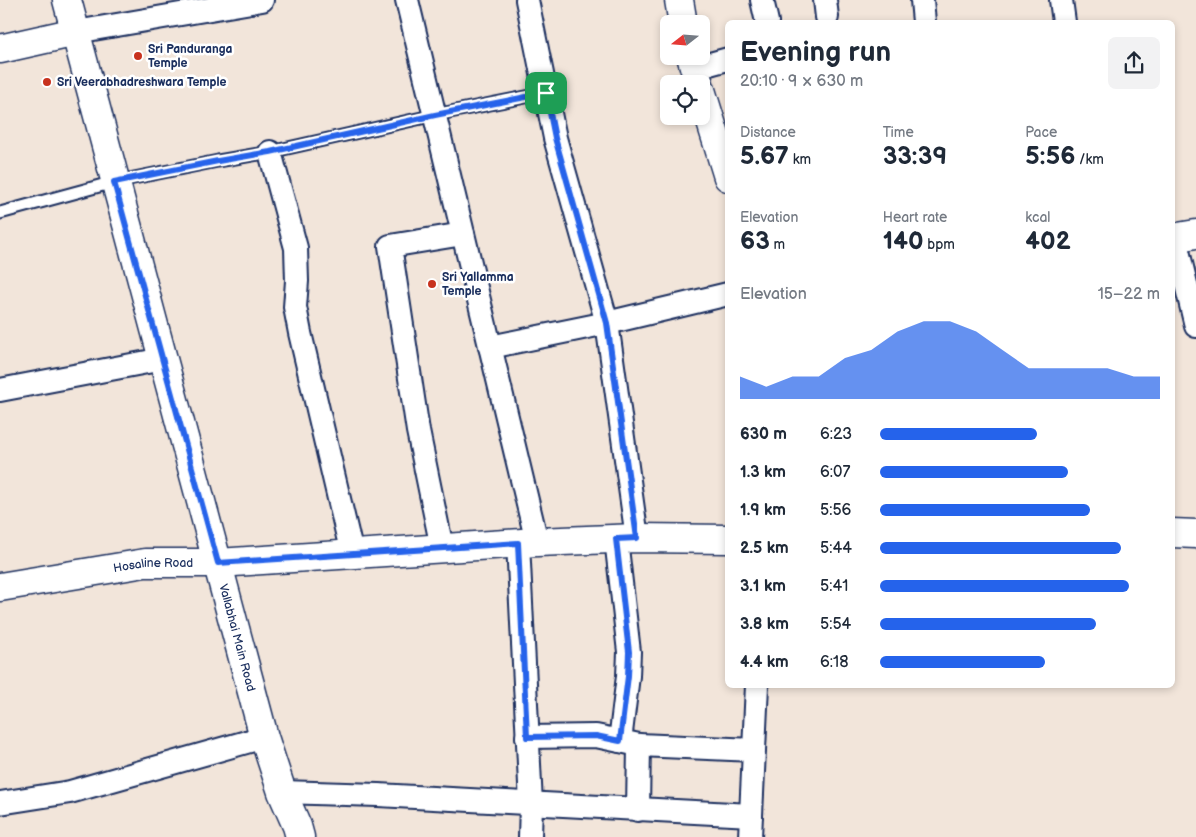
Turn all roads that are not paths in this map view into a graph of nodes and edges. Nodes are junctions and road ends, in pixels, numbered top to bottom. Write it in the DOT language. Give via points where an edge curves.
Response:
graph roads {
  1 [pos="67,0"];
  2 [pos="262,0"];
  3 [pos="407,0"];
  4 [pos="527,0"];
  5 [pos="679,0"];
  6 [pos="762,0"];
  7 [pos="922,0"];
  8 [pos="1061,0"];
  9 [pos="220,3"];
  10 [pos="682,15"];
  11 [pos="767,20"];
  12 [pos="924,20"];
  13 [pos="1064,20"];
  14 [pos="76,32"];
  15 [pos="0,49"];
  16 [pos="725,60"];
  17 [pos="697,74"];
  18 [pos="546,93"];
  19 [pos="435,115"];
  20 [pos="270,152"];
  21 [pos="725,166"];
  22 [pos="114,182"];
  23 [pos="0,213"];
  24 [pos="463,234"];
  25 [pos="1181,237"];
  26 [pos="725,295"];
  27 [pos="607,323"];
  28 [pos="1196,326"];
  29 [pos="490,347"];
  30 [pos="163,359"];
  31 [pos="0,390"];
  32 [pos="1175,533"];
  33 [pos="1196,534"];
  34 [pos="626,539"];
  35 [pos="725,540"];
  36 [pos="527,543"];
  37 [pos="442,548"];
  38 [pos="352,554"];
  39 [pos="218,563"];
  40 [pos="0,587"];
  41 [pos="757,688"];
  42 [pos="264,737"];
  43 [pos="527,737"];
  44 [pos="630,743"];
  45 [pos="754,750"];
  46 [pos="282,792"];
  47 [pos="0,803"];
  48 [pos="531,804"];
  49 [pos="638,810"];
  50 [pos="751,826"];
  51 [pos="300,837"];
  52 [pos="530,837"];
  1 -- 14 [label="street, Vallabhai Main Road"];
  2 -- 9 [label="street"];
  3 -- 19 [label="street"];
  4 -- 18 [label="street"];
  5 -- 10 [label="street"];
  6 -- 11 [label="street"];
  7 -- 12 [label="street"];
  8 -- 13 [label="street"];
  9 -- 14 [label="street"];
  14 -- 15 [label="street"];
  14 -- 22 [label="street, Vallabhai Main Road"];
  16 -- 17 [label="street"];
  17 -- 21 [label="street"];
  18 -- 19 [label="lane"];
  18 -- 27 [label="street" via="555,138"];
  19 -- 20 [label="lane"];
  19 -- 24 [label="street"];
  20 -- 22 [label="lane"];
  20 -- 38 [label="street" via="296,248 295,307 300,333"];
  22 -- 23 [label="lane"];
  22 -- 30 [label="street, Vallabhai Main Road"];
  24 -- 29 [label="street"];
  24 -- 37 [label="street" via="390,246 418,431"];
  25 -- 28 [label="street"];
  26 -- 27 [label="street"];
  27 -- 29 [label="street"];
  27 -- 34 [label="street"];
  29 -- 36 [label="street"];
  30 -- 31 [label="street"];
  30 -- 39 [label="street, Vallabhai Main Road"];
  32 -- 33 [label="street"];
  34 -- 35 [label="street, Hosaline Road"];
  34 -- 36 [label="street, Hosaline Road"];
  34 -- 44 [label="street"];
  36 -- 37 [label="street, Hosaline Road"];
  36 -- 43 [label="street"];
  37 -- 38 [label="street, Hosaline Road"];
  38 -- 39 [label="street, Hosaline Road"];
  39 -- 40 [label="street, Hosaline Road" via="145,563"];
  39 -- 42 [label="street, Vallabhai Main Road"];
  41 -- 45 [label="street"];
  42 -- 46 [label="street, Vallabhai Main Road"];
  42 -- 47 [label="street" via="70,792"];
  43 -- 44 [label="street" via="596,736"];
  43 -- 48 [label="street"];
  44 -- 45 [label="street"];
  44 -- 49 [label="street"];
  45 -- 50 [label="street"];
  46 -- 48 [label="street"];
  46 -- 51 [label="street, Vallabhai Main Road"];
  48 -- 49 [label="street"];
  48 -- 52 [label="street"];
  49 -- 50 [label="street"];
}
